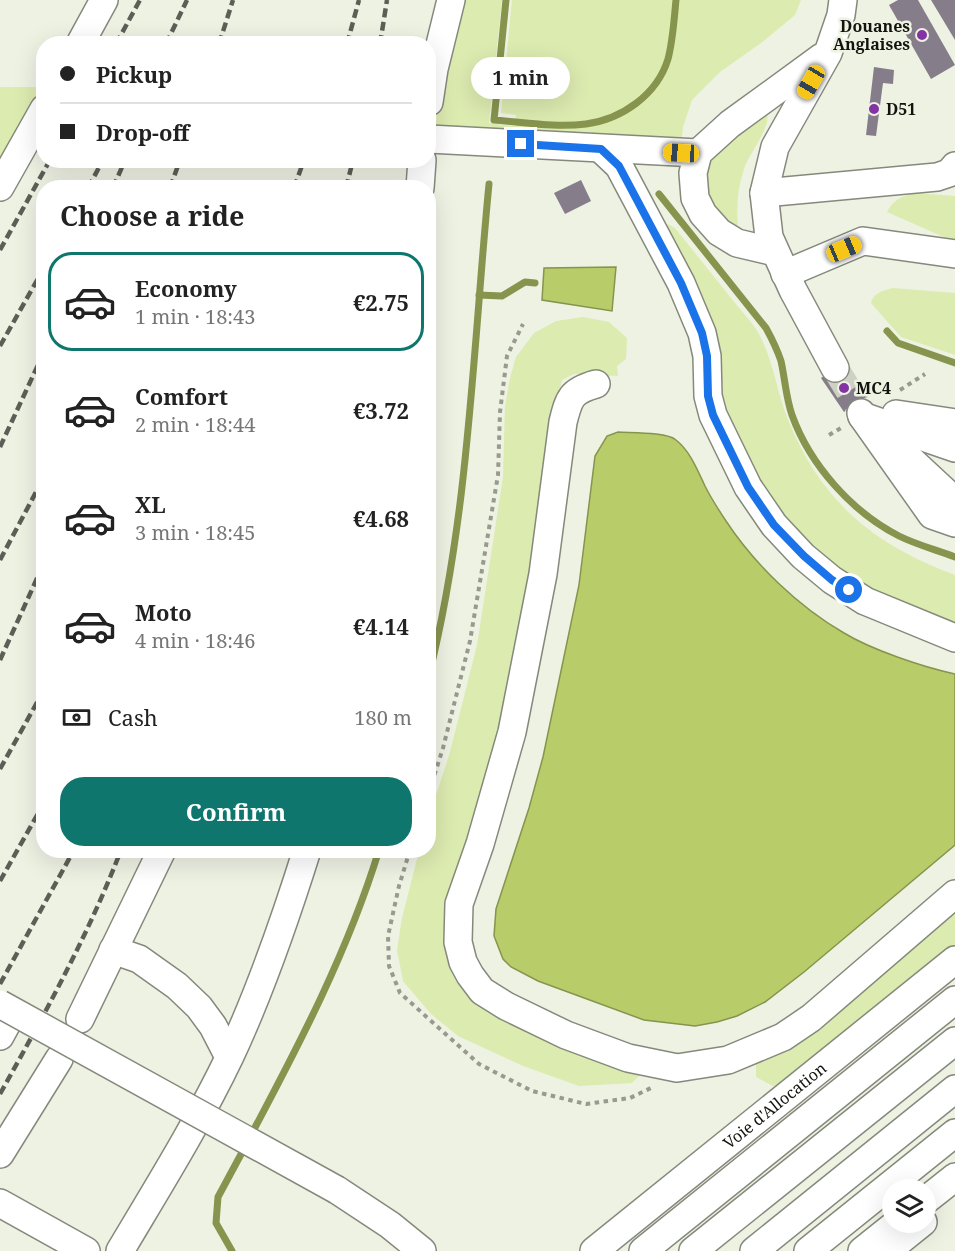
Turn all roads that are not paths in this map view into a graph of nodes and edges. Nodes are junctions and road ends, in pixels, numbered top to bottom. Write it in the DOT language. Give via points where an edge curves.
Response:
graph roads {
  1 [pos="104,0"];
  2 [pos="451,0"];
  3 [pos="843,0"];
  4 [pos="84,36"];
  5 [pos="828,53"];
  6 [pos="436,61"];
  7 [pos="36,124"];
  8 [pos="436,139"];
  9 [pos="601,149"];
  10 [pos="698,153"];
  11 [pos="946,172"];
  12 [pos="0,187"];
  13 [pos="764,192"];
  14 [pos="955,254"];
  15 [pos="780,263"];
  16 [pos="835,368"];
  17 [pos="596,384"];
  18 [pos="863,410"];
  19 [pos="955,425"];
  20 [pos="955,434"];
  21 [pos="955,448"];
  22 [pos="955,460"];
  23 [pos="955,478"];
  24 [pos="955,501"];
  25 [pos="955,523"];
  26 [pos="955,638"];
  27 [pos="158,858"];
  28 [pos="305,858"];
  29 [pos="955,894"];
  30 [pos="113,950"];
  31 [pos="955,960"];
  32 [pos="955,982"];
  33 [pos="955,1000"];
  34 [pos="7,1008"];
  35 [pos="80,1019"];
  36 [pos="955,1023"];
  37 [pos="0,1036"];
  38 [pos="955,1041"];
  39 [pos="229,1057"];
  40 [pos="955,1057"];
  41 [pos="59,1059"];
  42 [pos="955,1089"];
  43 [pos="955,1111"];
  44 [pos="955,1133"];
  45 [pos="0,1154"];
  46 [pos="955,1154"];
  47 [pos="955,1177"];
  48 [pos="924,1179"];
  49 [pos="936,1192"];
  50 [pos="955,1197"];
  51 [pos="0,1203"];
  52 [pos="882,1212"];
  53 [pos="936,1212"];
  54 [pos="884,1233"];
  55 [pos="910,1233"];
  56 [pos="86,1251"];
  57 [pos="120,1251"];
  58 [pos="422,1251"];
  59 [pos="594,1251"];
  60 [pos="618,1251"];
  61 [pos="643,1251"];
  62 [pos="668,1251"];
  63 [pos="693,1251"];
  64 [pos="716,1251"];
  65 [pos="754,1251"];
  66 [pos="781,1251"];
  67 [pos="808,1251"];
  68 [pos="835,1251"];
  69 [pos="862,1251"];
  70 [pos="887,1251"];
  1 -- 4 [label="lane"];
  2 -- 6 [label="lane"];
  3 -- 5 [label="lane"];
  5 -- 10 [label="lane" via="730,124"];
  5 -- 13 [label="lane" via="775,147"];
  7 -- 12 [label="lane"];
  8 -- 9 [label="lane"];
  9 -- 10 [label="lane"];
  9 -- 26 [label="lane" via="619,166 681,283 702,333 713,415 748,487 774,525 832,580 865,601"];
  10 -- 15 [label="lane" via="693,173 695,198 703,214 719,232"];
  11 -- 13 [label="lane"];
  13 -- 15 [label="lane" via="768,237"];
  14 -- 15 [label="lane" via="863,241"];
  15 -- 16 [label="lane"];
  17 -- 29 [label="lane" via="579,389 569,399 562,422 543,574 512,732 459,904 458,942 470,975 482,991 506,1006 566,1035 628,1058 677,1068 728,1060 783,1037 811,1018"];
  18 -- 19 [label="lane"];
  18 -- 20 [label="lane"];
  18 -- 21 [label="lane"];
  18 -- 22 [label="lane"];
  18 -- 23 [label="lane"];
  18 -- 24 [label="lane"];
  18 -- 25 [label="lane" via="932,515"];
  27 -- 30 [label="lane"];
  28 -- 39 [label="lane" via="251,1008"];
  30 -- 35 [label="lane"];
  30 -- 39 [label="lane" via="139,959 177,986 213,1026"];
  31 -- 59 [label="lane, Voie d'Allocation"];
  32 -- 60 [label="lane, Voie d'Allocation"];
  33 -- 61 [label="lane, Voie d'Allocation"];
  34 -- 37 [label="lane"];
  34 -- 58 [label="lane, bridge" via="337,1190"];
  36 -- 62 [label="lane"];
  38 -- 63 [label="lane"];
  39 -- 57 [label="lane" via="186,1140"];
  40 -- 64 [label="lane"];
  41 -- 45 [label="lane"];
  42 -- 65 [label="lane"];
  43 -- 66 [label="lane"];
  44 -- 67 [label="lane"];
  46 -- 48 [label="lane"];
  47 -- 49 [label="lane"];
  50 -- 53 [label="lane"];
  51 -- 56 [label="lane"];
  52 -- 68 [label="lane"];
  54 -- 69 [label="lane"];
  55 -- 70 [label="lane"];
}
